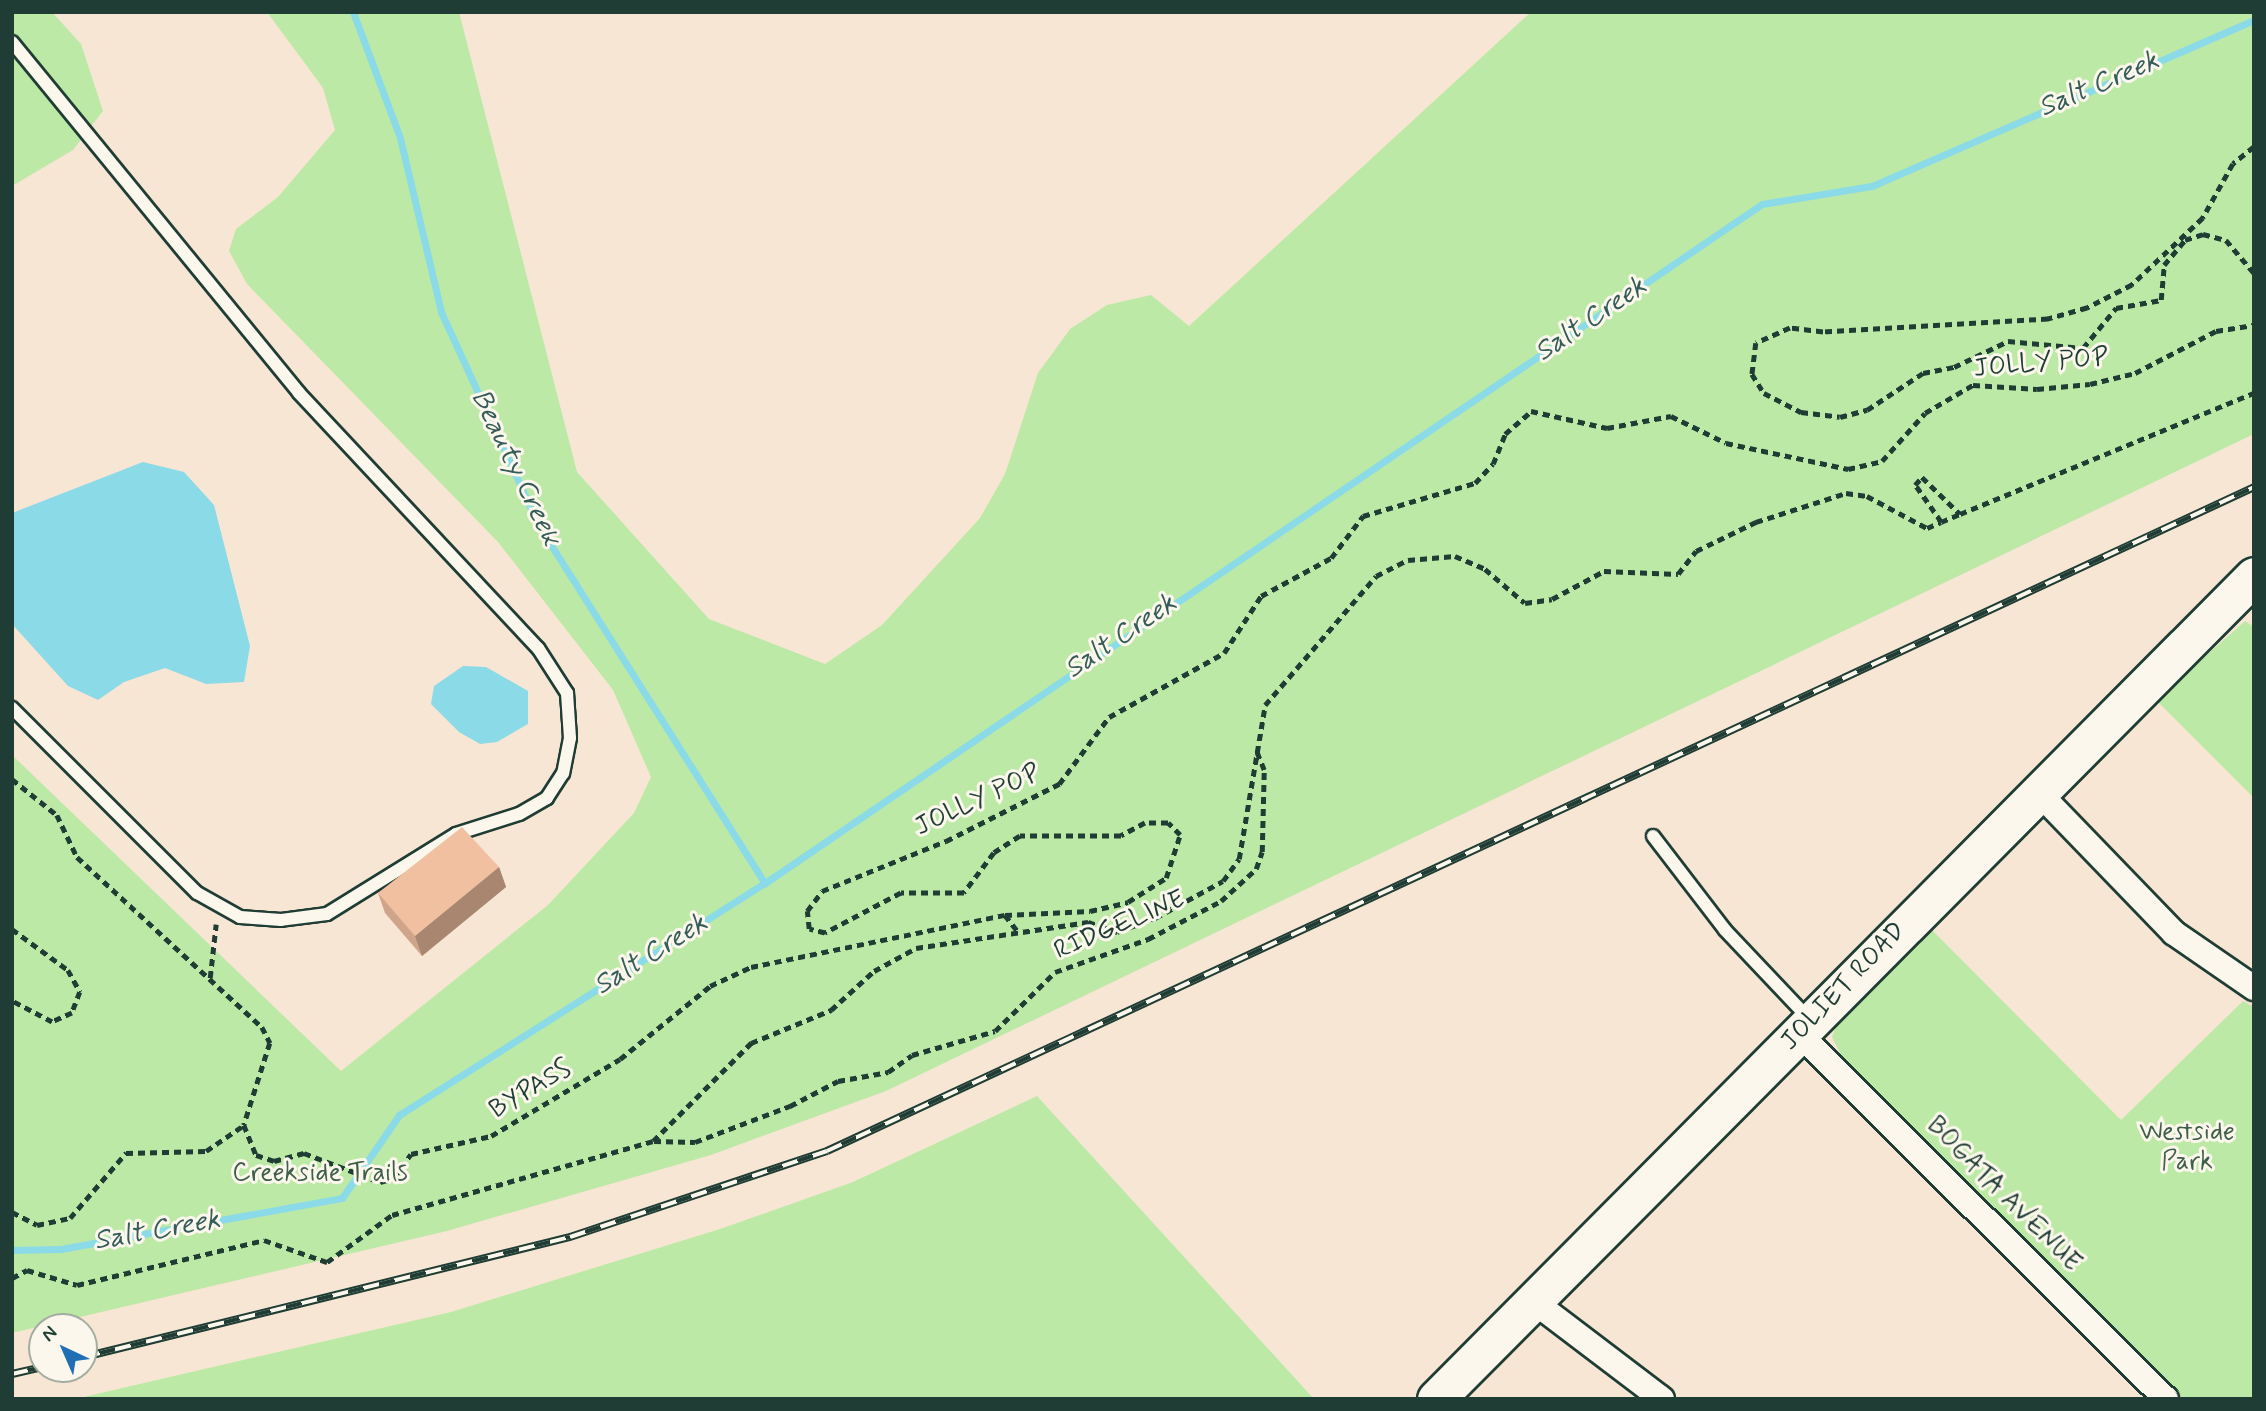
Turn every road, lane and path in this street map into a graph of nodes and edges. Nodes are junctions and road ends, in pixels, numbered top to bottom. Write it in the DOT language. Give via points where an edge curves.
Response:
graph roads {
  1 [pos="12,42"];
  2 [pos="2254,147"];
  3 [pos="2254,273"];
  4 [pos="2254,325"];
  5 [pos="2254,393"];
  6 [pos="1960,514"];
  7 [pos="1941,522"];
  8 [pos="2249,588"];
  9 [pos="12,708"];
  10 [pos="1255,748"];
  11 [pos="12,779"];
  12 [pos="2037,791"];
  13 [pos="1653,836"];
  14 [pos="214,905"];
  15 [pos="1005,915"];
  16 [pos="12,929"];
  17 [pos="1019,933"];
  18 [pos="210,979"];
  19 [pos="2254,988"];
  20 [pos="12,1001"];
  21 [pos="1804,1026"];
  22 [pos="244,1125"];
  23 [pos="653,1141"];
  24 [pos="12,1212"];
  25 [pos="12,1278"];
  26 [pos="1533,1301"];
  27 [pos="1436,1399"];
  28 [pos="1662,1399"];
  29 [pos="2166,1399"];
  1 -- 14 [label="lane" via="291,383 538,648 567,693 570,738 563,773 547,798 456,834 327,914 281,920 240,916"];
  2 -- 3 [label="path, JOLLY POP" via="2233,164 2203,218 2132,285 2087,308 2048,319 1823,332 1790,328 1756,343 1752,374 1764,393 1801,412 1840,417 1867,410 1923,373 1954,367 2008,341 2082,348 2116,308 2161,300 2164,265 2194,237 2226,240"];
  4 -- 15 [label="path, JOLLY POP" via="2216,331 2135,373 2090,384 1973,385 1925,412 1882,461 1848,469 1726,443 1671,416 1607,428 1531,411 1505,434 1493,464 1475,483 1363,516 1331,558 1261,596 1224,653 1109,717 1059,784 946,841 822,891 807,911 809,929 825,933 901,893 964,893 994,853 1020,836 1121,836 1145,824 1168,823 1180,835 1166,878 1128,902 1090,912"];
  5 -- 6 [label="path"];
  6 -- 7 [label="path"];
  6 -- 7 [label="path" via="1922,477 1916,485"];
  7 -- 10 [label="path" via="1927,528 1867,496 1846,493 1756,522 1696,551 1678,574 1604,572 1552,598 1525,603 1485,569 1455,556 1408,560 1376,576 1308,650 1265,705"];
  8 -- 12 [label="main road, JOLIET ROAD"];
  9 -- 14 [label="lane"];
  10 -- 17 [label="path" via="1239,859 1223,881 1117,932 1088,922"];
  10 -- 23 [label="path, RIDGELINE" via="1264,770 1262,852 1256,869 1222,901 1148,939 1055,972 995,1031 912,1055 888,1072 838,1081 790,1106 695,1142"];
  11 -- 18 [label="path" via="57,816 77,858"];
  12 -- 19 [label="street" via="2174,933"];
  12 -- 21 [label="main road, JOLIET ROAD"];
  13 -- 21 [label="lane"];
  14 -- 18 [label="path"];
  15 -- 17 [label="path"];
  15 -- 22 [label="path, BYPASS" via="751,967 710,986 620,1059 491,1136 411,1154 394,1178 380,1182 304,1153 274,1161 256,1155"];
  16 -- 20 [label="path" via="68,970 80,992 72,1013 52,1022"];
  17 -- 23 [label="path" via="916,948 874,971 831,1010 751,1043"];
  18 -- 22 [label="path" via="262,1027 270,1043"];
  21 -- 26 [label="main road, JOLIET ROAD"];
  21 -- 29 [label="street, BOGATA AVENUE"];
  22 -- 24 [label="path" via="206,1151 126,1153 70,1218 37,1225"];
  23 -- 25 [label="path" via="392,1215 327,1262 264,1240 77,1285 27,1270"];
  26 -- 27 [label="main road, JOLIET ROAD"];
  26 -- 28 [label="street"];
}
